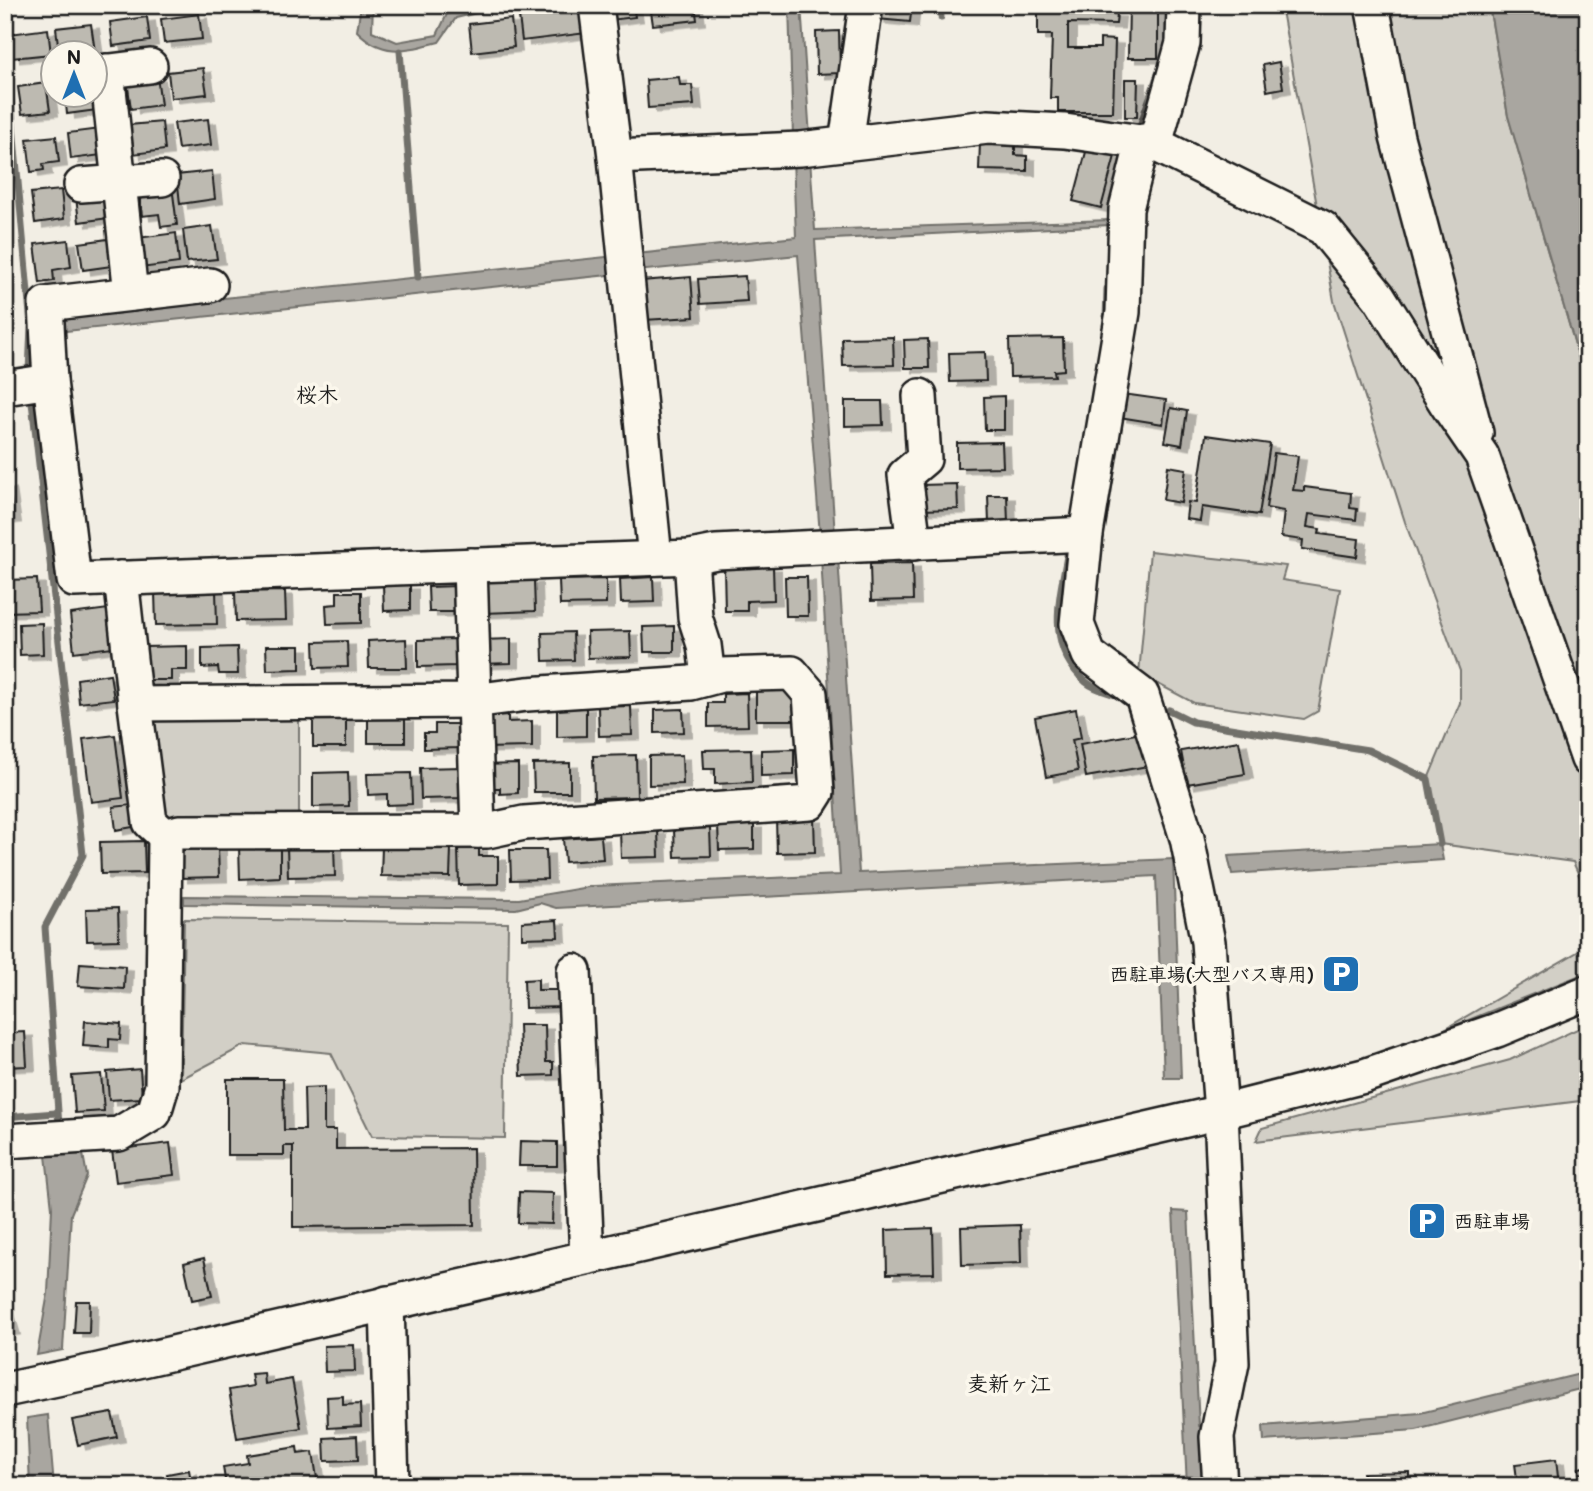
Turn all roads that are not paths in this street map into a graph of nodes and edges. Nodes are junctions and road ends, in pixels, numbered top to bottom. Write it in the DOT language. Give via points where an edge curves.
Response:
graph roads {
  1 [pos="596,5"];
  2 [pos="866,5"];
  3 [pos="1184,5"];
  4 [pos="1372,5"];
  5 [pos="150,66"];
  6 [pos="108,71"];
  7 [pos="107,108"];
  8 [pos="846,143"];
  9 [pos="1149,143"];
  10 [pos="615,157"];
  11 [pos="162,179"];
  12 [pos="119,182"];
  13 [pos="81,186"];
  14 [pos="211,285"];
  15 [pos="131,294"];
  16 [pos="50,381"];
  17 [pos="5,388"];
  18 [pos="920,396"];
  19 [pos="1482,456"];
  20 [pos="1086,534"];
  21 [pos="914,542"];
  22 [pos="691,557"];
  23 [pos="655,558"];
  24 [pos="470,565"];
  25 [pos="121,578"];
  26 [pos="708,677"];
  27 [pos="473,701"];
  28 [pos="135,704"];
  29 [pos="1588,759"];
  30 [pos="478,831"];
  31 [pos="165,836"];
  32 [pos="574,971"];
  33 [pos="1588,992"];
  34 [pos="1221,1112"];
  35 [pos="5,1142"];
  36 [pos="587,1257"];
  37 [pos="387,1303"];
  38 [pos="5,1390"];
  39 [pos="392,1486"];
  40 [pos="1220,1486"];
  1 -- 10 [label="street"];
  2 -- 8 [label="street"];
  3 -- 9 [label="street" via="1183,43"];
  4 -- 19 [label="street" via="1397,137"];
  5 -- 6 [label="street"];
  7 -- 12 [label="street"];
  8 -- 9 [label="street" via="988,127 1065,131"];
  8 -- 10 [label="street"];
  9 -- 19 [label="street" via="1323,228 1379,296"];
  9 -- 20 [label="street" via="1126,209 1123,313"];
  10 -- 23 [label="street"];
  11 -- 12 [label="street"];
  12 -- 13 [label="street"];
  12 -- 15 [label="street"];
  14 -- 15 [label="street"];
  15 -- 16 [label="street" via="46,304"];
  16 -- 17 [label="street"];
  16 -- 25 [label="street" via="74,580"];
  18 -- 21 [label="street" via="924,459 905,475"];
  19 -- 29 [label="street"];
  20 -- 21 [label="street"];
  20 -- 34 [label="street" via="1077,624 1089,655 1142,695 1187,838 1208,942"];
  21 -- 22 [label="street"];
  22 -- 23 [label="street"];
  22 -- 26 [label="street" via="695,617"];
  23 -- 24 [label="street"];
  24 -- 25 [label="street"];
  24 -- 27 [label="street"];
  25 -- 28 [label="street"];
  26 -- 27 [label="street" via="691,683"];
  26 -- 30 [label="street" via="792,673 810,694 817,792 810,803 524,823"];
  27 -- 28 [label="street"];
  27 -- 30 [label="street"];
  28 -- 31 [label="street" via="150,822"];
  30 -- 31 [label="street" via="179,832"];
  31 -- 35 [label="street" via="162,1086 154,1113 119,1134"];
  32 -- 36 [label="street"];
  33 -- 34 [label="street" via="1497,1030 1364,1076"];
  34 -- 36 [label="street"];
  34 -- 40 [label="street" via="1232,1363 1217,1437"];
  36 -- 37 [label="street"];
  37 -- 38 [label="street"];
  37 -- 39 [label="street"];
}
